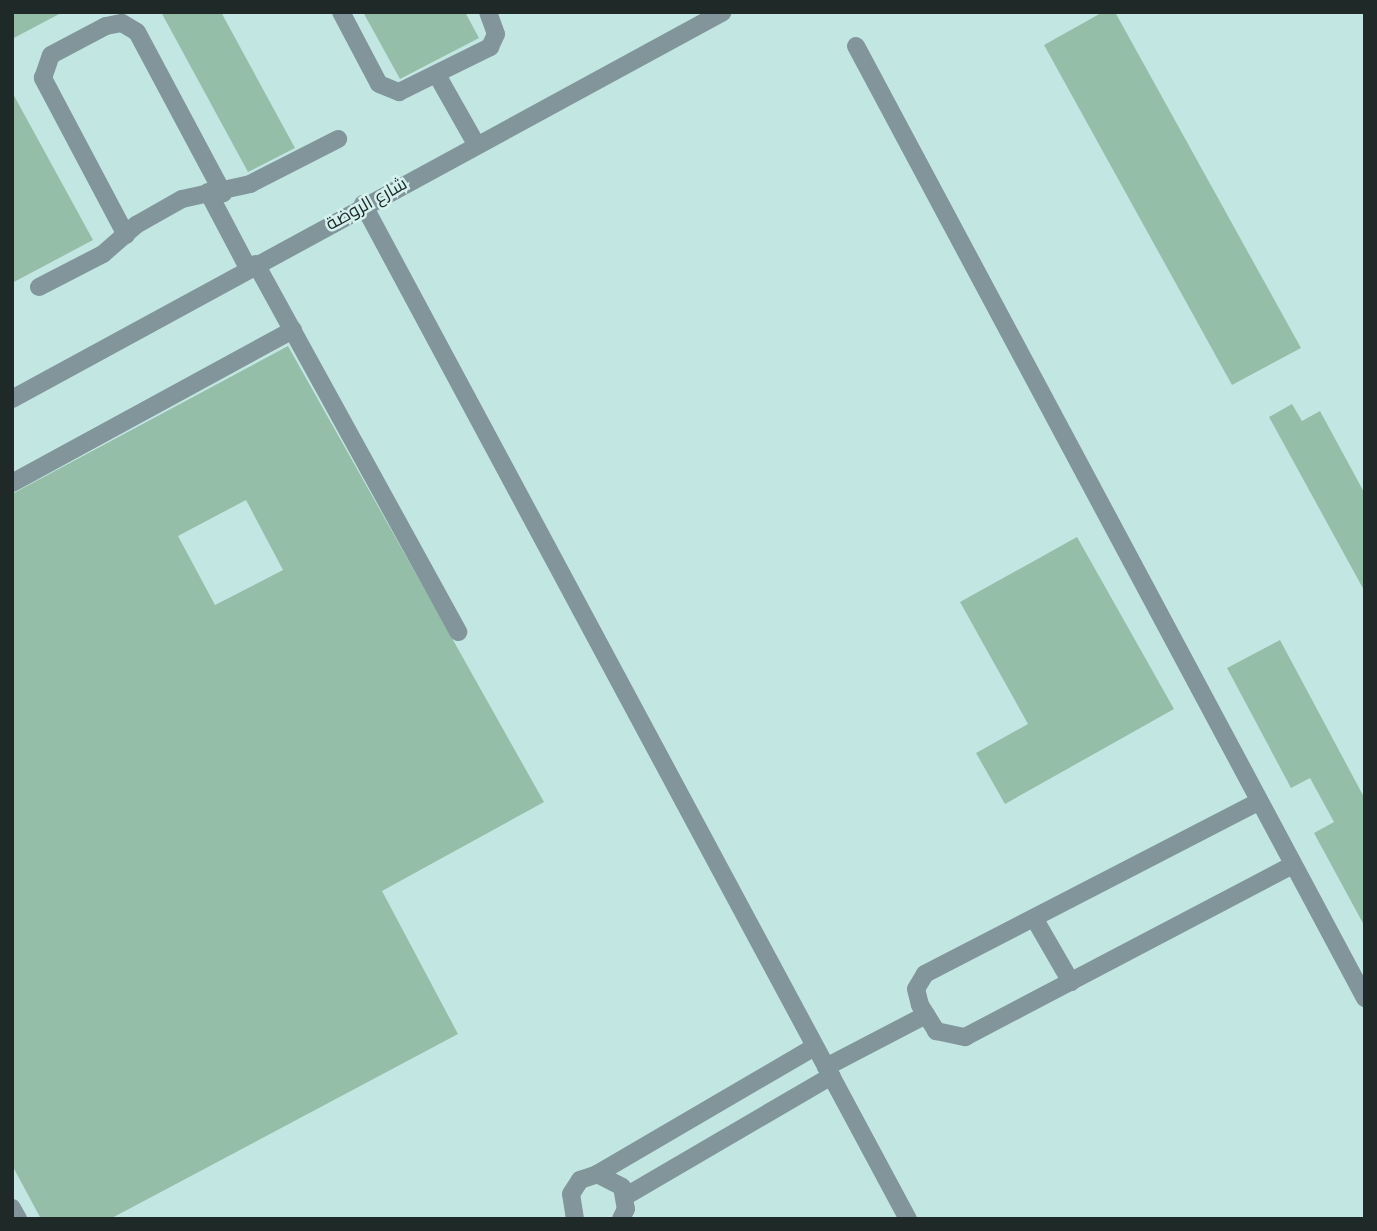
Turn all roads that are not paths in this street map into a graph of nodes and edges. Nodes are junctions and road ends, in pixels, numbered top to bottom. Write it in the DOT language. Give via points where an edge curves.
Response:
graph roads {
  1 [pos="341,12"];
  2 [pos="488,12"];
  3 [pos="723,12"];
  4 [pos="856,46"];
  5 [pos="437,75"];
  6 [pos="338,139"];
  7 [pos="476,144"];
  8 [pos="216,192"];
  9 [pos="363,204"];
  10 [pos="126,235"];
  11 [pos="252,266"];
  12 [pos="39,287"];
  13 [pos="293,330"];
  14 [pos="12,399"];
  15 [pos="12,484"];
  16 [pos="458,632"];
  17 [pos="1258,802"];
  18 [pos="1293,865"];
  19 [pos="1034,918"];
  20 [pos="1071,982"];
  21 [pos="1365,998"];
  22 [pos="926,1016"];
  23 [pos="814,1047"];
  24 [pos="828,1072"];
  25 [pos="597,1174"];
  26 [pos="12,1209"];
  27 [pos="626,1210"];
  28 [pos="567,1216"];
  29 [pos="18,1219"];
  30 [pos="908,1219"];
  1 -- 5 [label="street" via="379,84 407,92"];
  2 -- 5 [label="street" via="496,34 490,47"];
  3 -- 7 [label="street, شارع الروضة"];
  4 -- 17 [label="street"];
  5 -- 7 [label="street"];
  6 -- 8 [label="street"];
  7 -- 9 [label="street, شارع الروضة"];
  8 -- 10 [label="street" via="183,199"];
  8 -- 10 [label="street" via="137,32 122,23 106,26 51,55 43,78"];
  8 -- 11 [label="street"];
  9 -- 11 [label="street, شارع الروضة"];
  9 -- 23 [label="street"];
  10 -- 12 [label="street" via="103,254"];
  11 -- 13 [label="street"];
  11 -- 14 [label="street, شارع الروضة"];
  13 -- 15 [label="street"];
  13 -- 16 [label="street"];
  17 -- 18 [label="street"];
  17 -- 19 [label="street"];
  18 -- 20 [label="street"];
  18 -- 21 [label="street"];
  19 -- 20 [label="street"];
  19 -- 22 [label="street" via="925,974 916,998"];
  20 -- 22 [label="street" via="965,1037 943,1035"];
  22 -- 24 [label="street"];
  23 -- 24 [label="street"];
  23 -- 25 [label="street"];
  24 -- 27 [label="street"];
  24 -- 30 [label="street"];
  25 -- 27 [label="street" via="615,1180"];
  25 -- 28 [label="street" via="575,1186"];
  26 -- 29 [label="street"];
}
